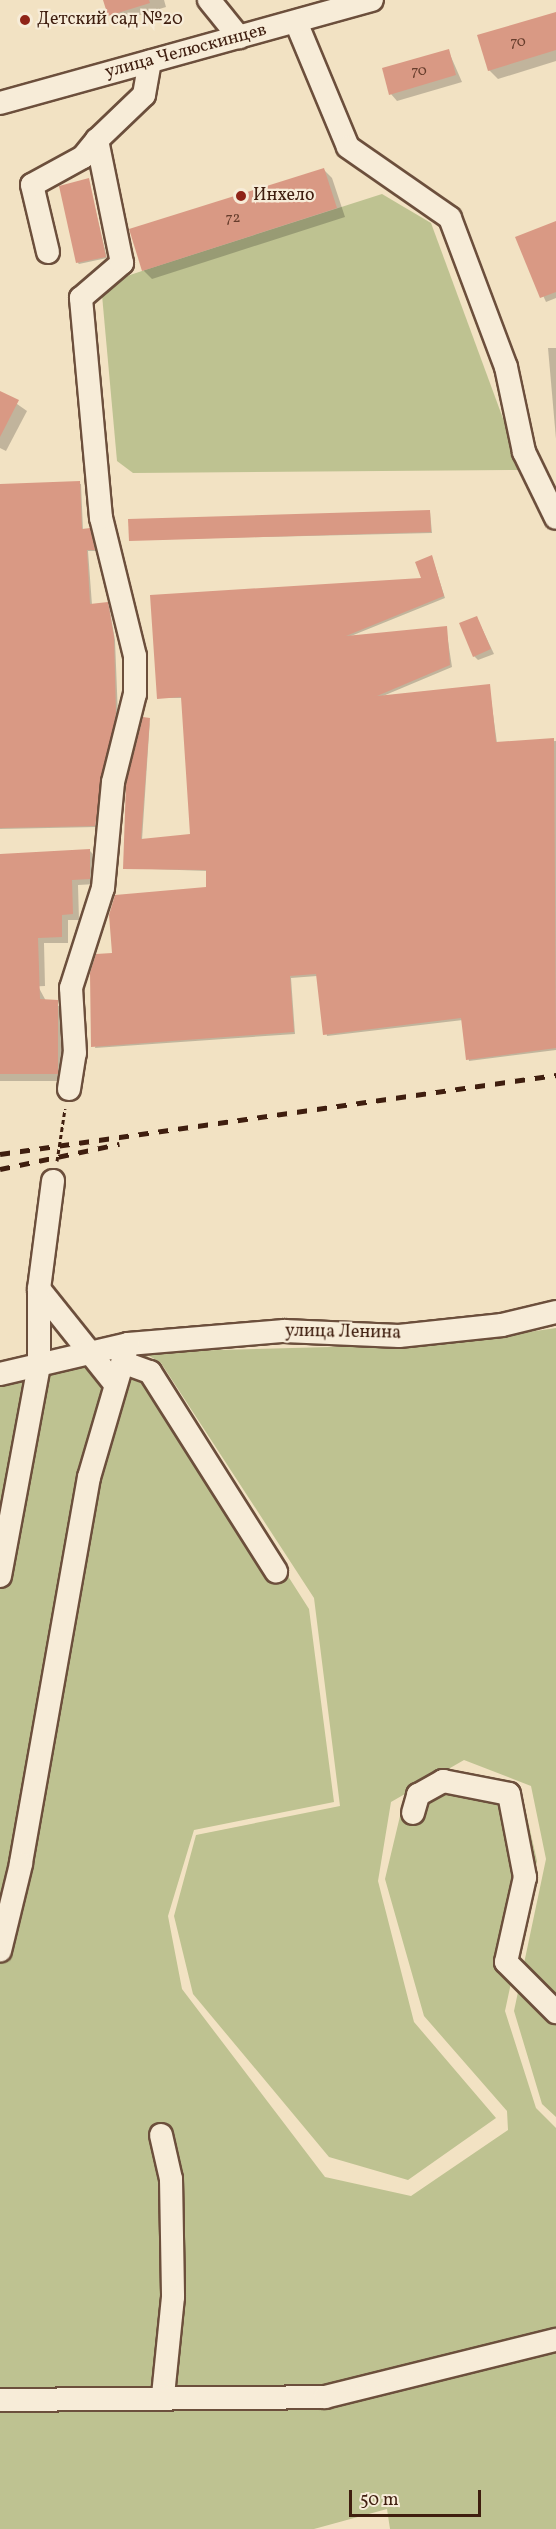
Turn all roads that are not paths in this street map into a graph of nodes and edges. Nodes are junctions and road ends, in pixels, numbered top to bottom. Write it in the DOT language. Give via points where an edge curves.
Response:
graph roads {
  1 [pos="209,0"];
  2 [pos="372,0"];
  3 [pos="345,4"];
  4 [pos="296,22"];
  5 [pos="239,37"];
  6 [pos="150,62"];
  7 [pos="0,103"];
  8 [pos="97,140"];
  9 [pos="48,252"];
  10 [pos="556,518"];
  11 [pos="69,1089"];
  12 [pos="53,1181"];
  13 [pos="39,1289"];
  14 [pos="556,1312"];
  15 [pos="90,1351"];
  16 [pos="122,1363"];
  17 [pos="39,1365"];
  18 [pos="0,1374"];
  19 [pos="4,1532"];
  20 [pos="276,1571"];
  21 [pos="0,1575"];
  22 [pos="413,1813"];
  23 [pos="0,1951"];
  24 [pos="556,2012"];
  25 [pos="161,2135"];
  26 [pos="556,2340"];
  27 [pos="163,2394"];
  28 [pos="0,2400"];
  1 -- 5 [label="street"];
  2 -- 3 [label="street, улица Челюскинцев"];
  3 -- 4 [label="street, улица Челюскинцев"];
  4 -- 5 [label="street, улица Челюскинцев"];
  4 -- 10 [label="street" via="348,147 450,218 506,368 524,452"];
  5 -- 6 [label="street, улица Челюскинцев"];
  6 -- 7 [label="street, улица Челюскинцев"];
  6 -- 8 [label="street" via="144,95"];
  8 -- 9 [label="street" via="83,158 32,185"];
  8 -- 11 [label="street" via="122,263 81,298 101,518 135,656 135,694 113,782 103,888 71,988 75,1053"];
  12 -- 13 [label="street"];
  13 -- 15 [label="street"];
  13 -- 17 [label="street"];
  14 -- 16 [label="street, улица Ленина" via="502,1325 399,1336 284,1331"];
  15 -- 16 [label="street, улица Ленина"];
  15 -- 16 [label="street"];
  15 -- 17 [label="street, улица Ленина"];
  16 -- 20 [label="street" via="150,1372"];
  16 -- 23 [label="street" via="89,1477 21,1864"];
  17 -- 18 [label="street, улица Ленина"];
  17 -- 19 [label="street"];
  19 -- 21 [label="street"];
  22 -- 24 [label="street" via="418,1795 443,1781 509,1794 525,1877 506,1962"];
  25 -- 27 [label="street" via="171,2180 173,2297"];
  26 -- 27 [label="street" via="325,2397"];
  27 -- 28 [label="street"];
}
